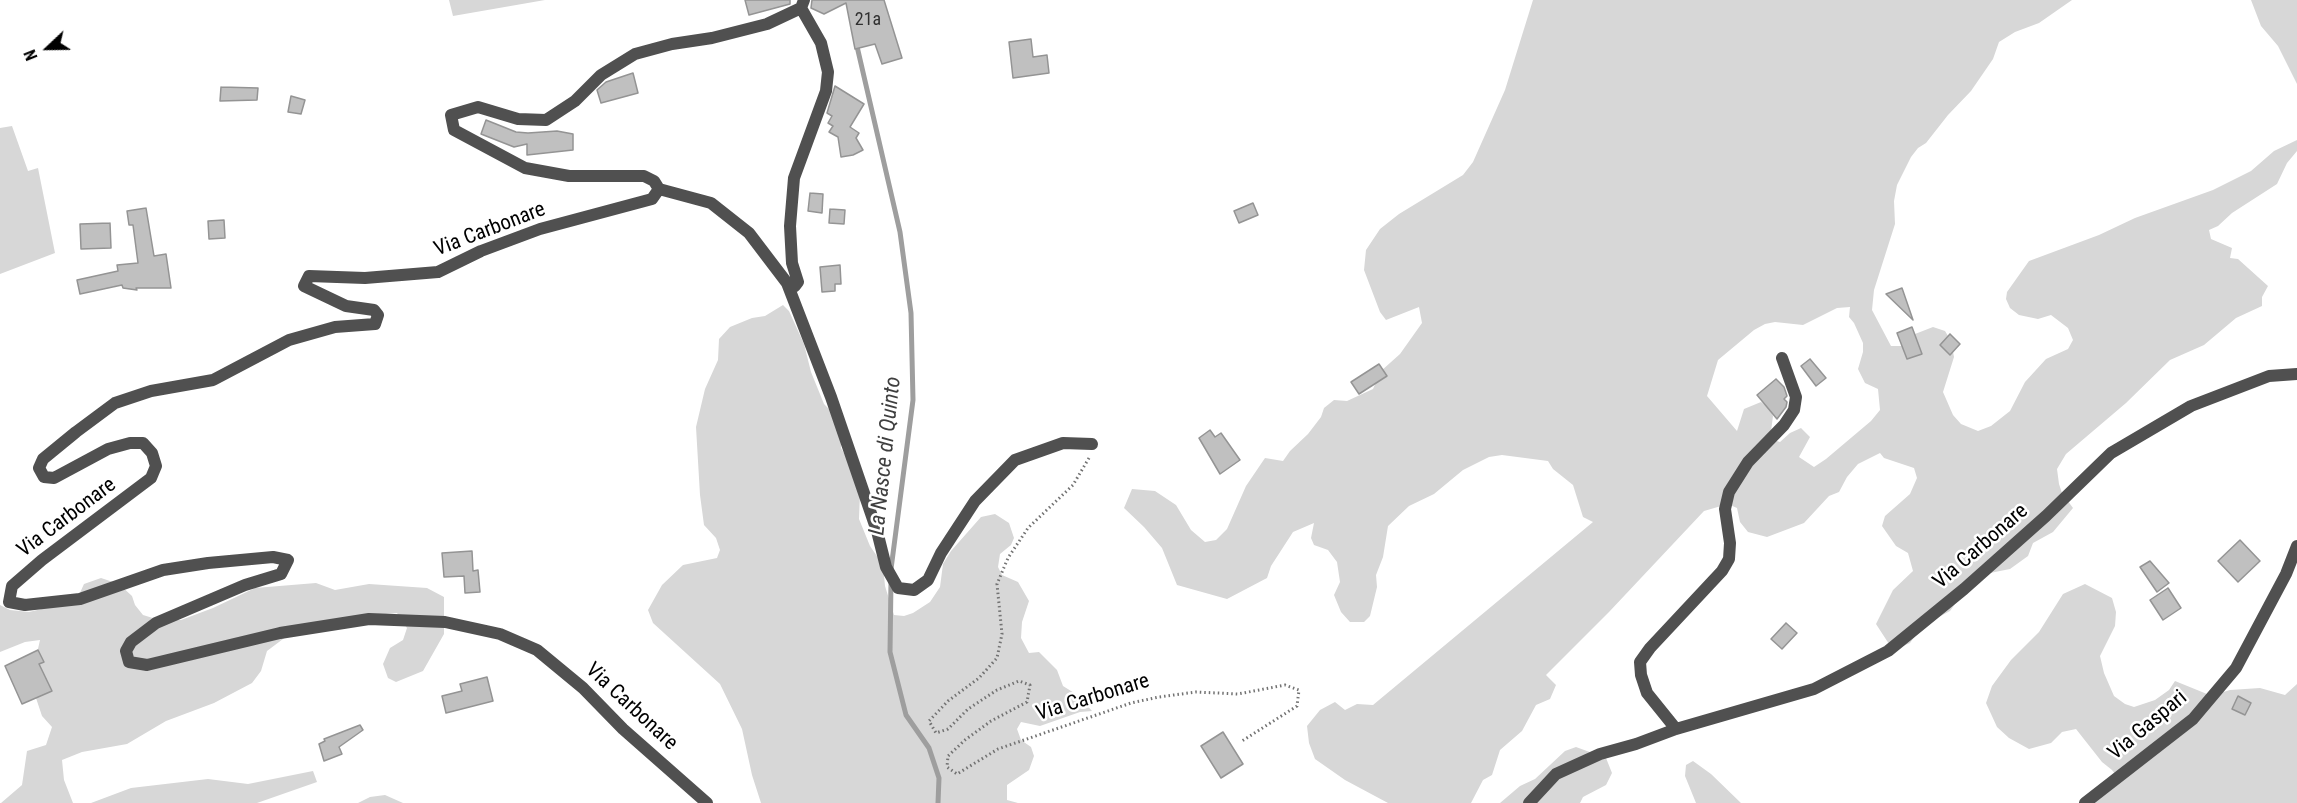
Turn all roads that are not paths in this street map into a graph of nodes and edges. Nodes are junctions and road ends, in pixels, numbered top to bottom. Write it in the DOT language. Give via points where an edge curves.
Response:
graph roads {
  1 [pos="802,4"];
  2 [pos="659,189"];
  3 [pos="787,283"];
  4 [pos="1782,357"];
  5 [pos="2297,374"];
  6 [pos="1092,444"];
  7 [pos="2297,546"];
  8 [pos="1676,729"];
  9 [pos="707,803"];
  10 [pos="1529,803"];
  11 [pos="2085,803"];
  1 -- 2 [label="street, Via Carbonare" via="767,24 635,54 601,75 575,101 546,120 518,119 478,107 452,115 454,130 525,168 569,176 644,176"];
  1 -- 3 [label="street" via="821,43 828,72 826,91 794,178 790,226 792,263 798,282 795,286"];
  2 -- 3 [label="street, Via Carbonare" via="711,203 749,233"];
  2 -- 9 [label="street, Via Carbonare" via="652,199 540,229 438,272 365,278 309,276 304,286 346,306 374,310 378,315 375,324 335,327 290,340 213,380 151,391 115,403 76,432 43,459 39,468 44,477 54,478 108,449 143,443 156,466 152,478 12,586 9,602 25,606 80,599 174,568 273,556 288,560 280,574 156,623 131,642 126,651 129,662 147,665 279,633 369,619 445,622 500,634 537,650"];
  3 -- 6 [label="street, Via Carbonare" via="831,397 886,567 898,588 914,590 928,580 975,501 1015,460 1064,443"];
  4 -- 8 [label="street" via="1796,397 1794,410 1748,462 1729,492 1725,509 1729,560 1640,662 1647,693"];
  5 -- 8 [label="street, Via Carbonare" via="2269,376 2191,406 2111,453 2030,531 1888,651 1814,689"];
  7 -- 11 [label="street, Via Gaspari" via="2236,668 2193,719"];
  8 -- 10 [label="street, Via Carbonare" via="1600,754 1556,774"];
}
